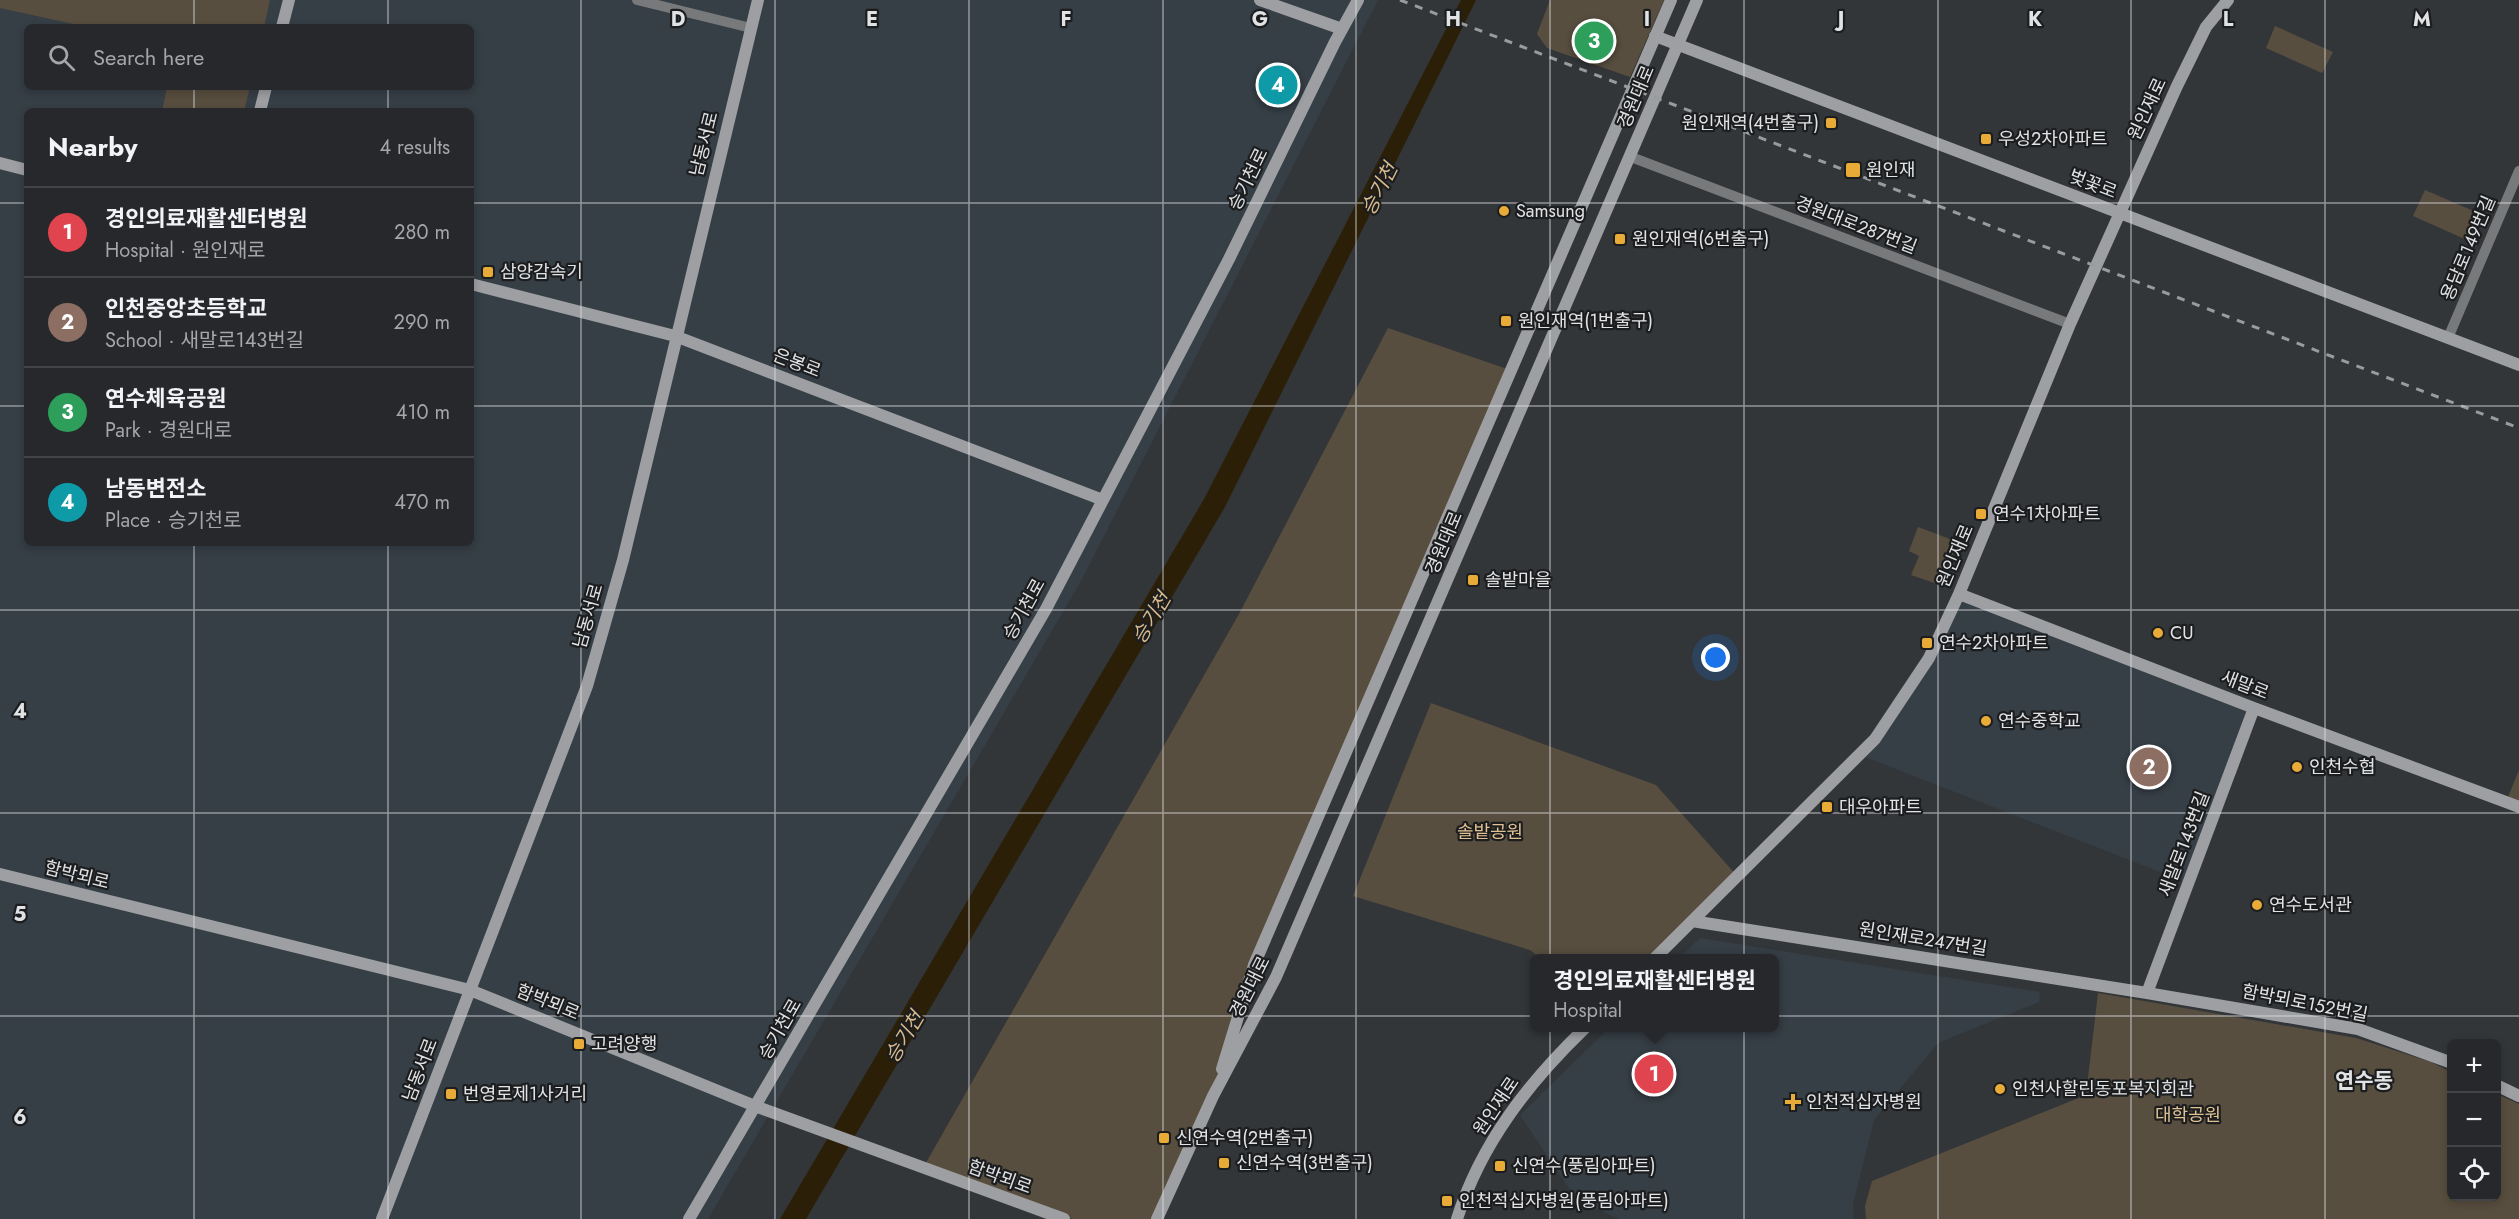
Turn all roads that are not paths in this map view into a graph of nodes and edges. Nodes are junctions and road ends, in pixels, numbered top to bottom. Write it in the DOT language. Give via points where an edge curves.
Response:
graph roads {
  1 [pos="289,0"];
  2 [pos="638,0"];
  3 [pos="758,0"];
  4 [pos="1260,0"];
  5 [pos="1358,0"];
  6 [pos="1671,0"];
  7 [pos="1697,0"];
  8 [pos="2228,0"];
  9 [pos="652,2"];
  10 [pos="283,24"];
  11 [pos="751,28"];
  12 [pos="1342,29"];
  13 [pos="1655,36"];
  14 [pos="1678,45"];
  15 [pos="265,90"];
  16 [pos="261,108"];
  17 [pos="1631,157"];
  18 [pos="0,163"];
  19 [pos="24,169"];
  20 [pos="2519,171"];
  21 [pos="2120,213"];
  22 [pos="474,285"];
  23 [pos="2070,324"];
  24 [pos="675,336"];
  25 [pos="2448,338"];
  26 [pos="2519,365"];
  27 [pos="1102,500"];
  28 [pos="1959,594"];
  29 [pos="2254,708"];
  30 [pos="2519,807"];
  31 [pos="0,874"];
  32 [pos="1692,921"];
  33 [pos="1659,954"];
  34 [pos="470,990"];
  35 [pos="2147,993"];
  36 [pos="1581,1032"];
  37 [pos="2447,1062"];
  38 [pos="2501,1087"];
  39 [pos="1213,1096"];
  40 [pos="2519,1096"];
  41 [pos="755,1106"];
  42 [pos="382,1219"];
  43 [pos="689,1219"];
  44 [pos="1064,1219"];
  45 [pos="1157,1219"];
  46 [pos="1457,1219"];
  1 -- 10 [label="main road"];
  2 -- 9 [label="street"];
  3 -- 11 [label="main road, 남동서로"];
  4 -- 12 [label="main road"];
  5 -- 12 [label="main road, 승기천로"];
  6 -- 13 [label="main road, 경원대로"];
  7 -- 14 [label="main road, 경원대로"];
  8 -- 21 [label="main road, 원인재로" via="2206,27"];
  9 -- 11 [label="street"];
  11 -- 24 [label="main road, 남동서로"];
  12 -- 27 [label="main road, 승기천로" via="1229,259"];
  13 -- 14 [label="main road, 벚꽃로"];
  13 -- 39 [label="main road, 경원대로" via="1254,965"];
  14 -- 17 [label="main road, 경원대로"];
  14 -- 21 [label="main road, 벚꽃로"];
  15 -- 16 [label="main road"];
  17 -- 23 [label="street, 경원대로287번길"];
  17 -- 39 [label="main road, 경원대로" via="1276,977"];
  18 -- 19 [label="main road"];
  20 -- 25 [label="street, 용담로149번길"];
  21 -- 23 [label="main road, 원인재로"];
  21 -- 25 [label="main road, 벚꽃로"];
  22 -- 24 [label="main road, 은봉로"];
  23 -- 28 [label="main road, 원인재로"];
  24 -- 27 [label="main road, 은봉로"];
  24 -- 34 [label="main road, 남동서로" via="622,560 587,686"];
  25 -- 26 [label="main road, 벚꽃로"];
  27 -- 41 [label="main road, 승기천로" via="997,694"];
  28 -- 29 [label="main road, 새말로"];
  28 -- 32 [label="main road, 원인재로" via="1929,658 1875,738"];
  29 -- 30 [label="main road, 새말로"];
  29 -- 35 [label="main road, 새말로143번길"];
  31 -- 34 [label="main road, 함박뫼로"];
  32 -- 33 [label="main road, 원인재로"];
  32 -- 35 [label="main road, 원인재로247번길"];
  34 -- 41 [label="main road, 함박뫼로"];
  34 -- 42 [label="main road, 남동서로"];
  35 -- 37 [label="main road, 함박뫼로152번길" via="2358,1029"];
  36 -- 46 [label="main road, 원인재로" via="1509,1113 1482,1161"];
  38 -- 40 [label="main road"];
  39 -- 45 [label="main road, 경원대로"];
  41 -- 43 [label="main road, 승기천로"];
  41 -- 44 [label="main road, 함박뫼로"];
}
